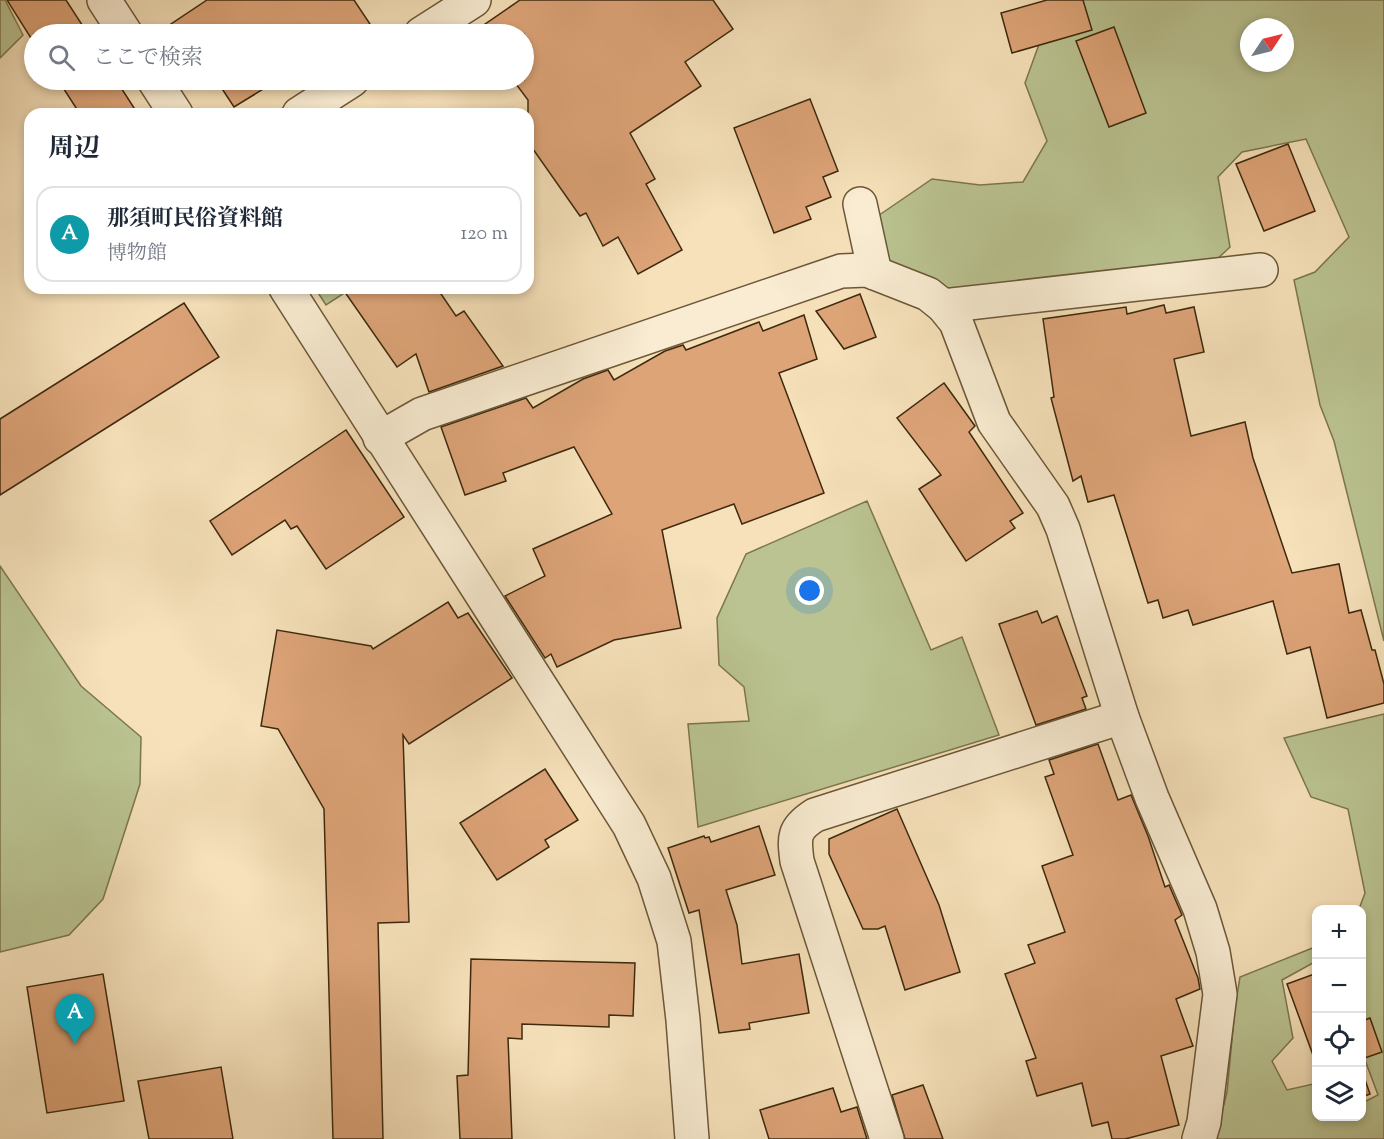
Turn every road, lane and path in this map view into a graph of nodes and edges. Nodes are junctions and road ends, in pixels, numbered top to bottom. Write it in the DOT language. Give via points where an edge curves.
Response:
graph roads {
  1 [pos="104,0"];
  2 [pos="474,0"];
  3 [pos="120,24"];
  4 [pos="437,24"];
  5 [pos="160,90"];
  6 [pos="336,90"];
  7 [pos="172,108"];
  8 [pos="308,108"];
  9 [pos="860,204"];
  10 [pos="1261,270"];
  11 [pos="875,273"];
  12 [pos="290,294"];
  13 [pos="943,306"];
  14 [pos="380,438"];
  15 [pos="1122,717"];
  16 [pos="692,1139"];
  17 [pos="887,1139"];
  18 [pos="1199,1139"];
  1 -- 3 [label="street"];
  2 -- 4 [label="street"];
  5 -- 7 [label="street"];
  6 -- 8 [label="street"];
  9 -- 11 [label="street"];
  10 -- 13 [label="street"];
  11 -- 13 [label="street" via="928,294"];
  11 -- 14 [label="street" via="841,271 422,414"];
  12 -- 14 [label="street"];
  13 -- 15 [label="street" via="956,322 994,422 1053,506"];
  14 -- 16 [label="street" via="623,815 654,878 674,941"];
  15 -- 17 [label="street" via="815,815 802,823 794,838 797,861"];
  15 -- 18 [label="street" via="1200,909 1213,952 1220,994"];
}
